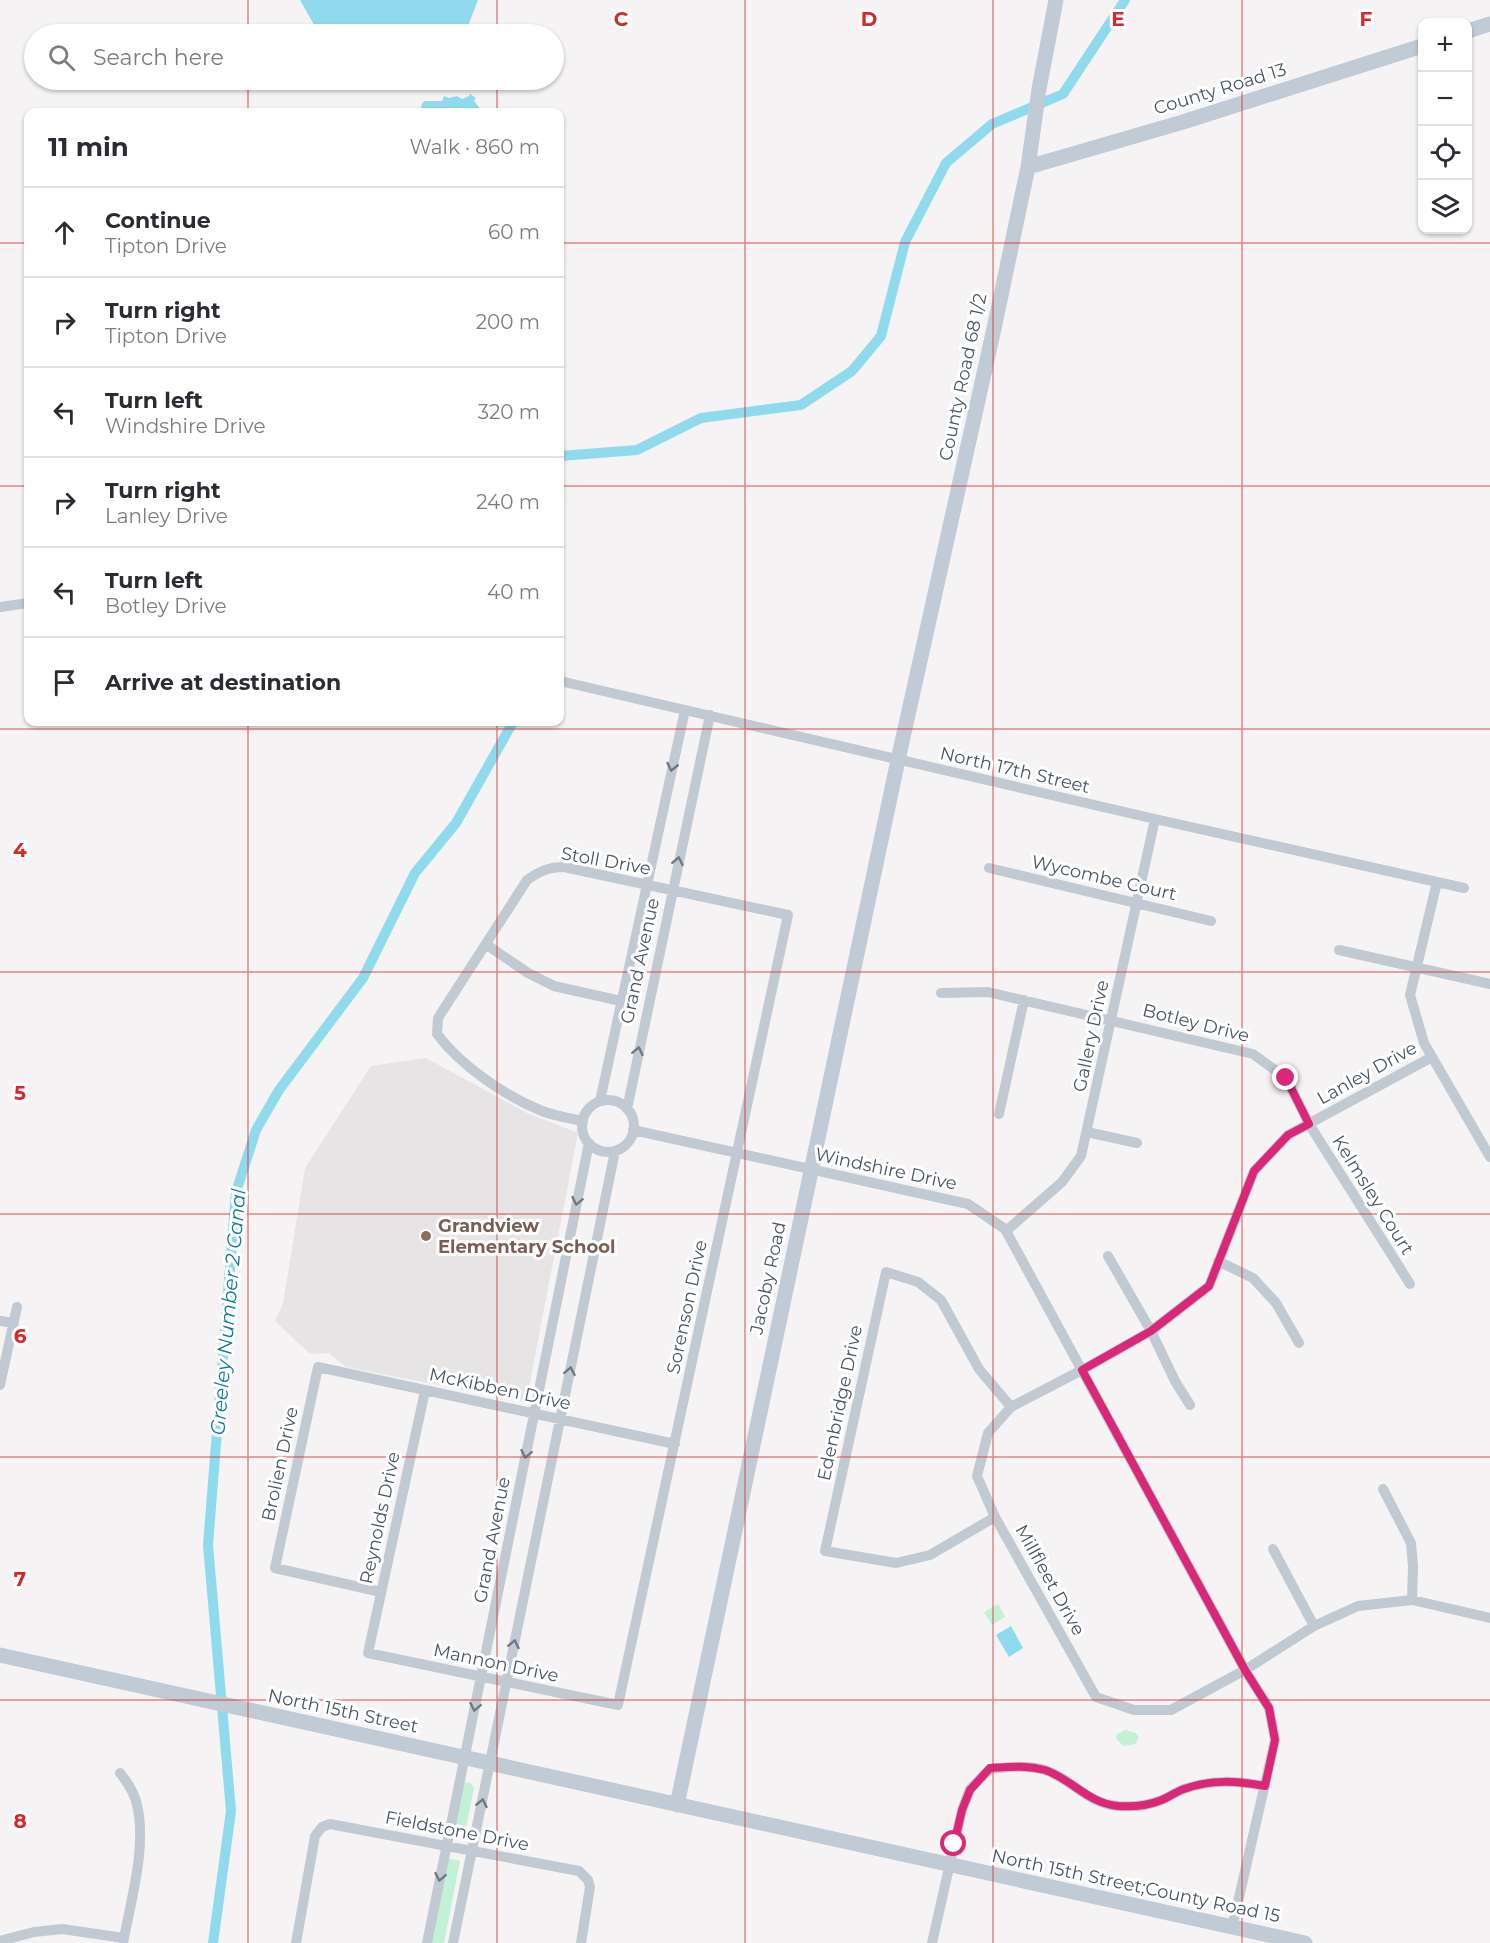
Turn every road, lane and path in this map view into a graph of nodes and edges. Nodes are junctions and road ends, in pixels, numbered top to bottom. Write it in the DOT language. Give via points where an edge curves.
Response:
graph roads {
  1 [pos="1056,0"];
  2 [pos="1490,24"];
  3 [pos="1472,29"];
  4 [pos="1418,47"];
  5 [pos="1028,166"];
  6 [pos="24,604"];
  7 [pos="0,607"];
  8 [pos="564,682"];
  9 [pos="685,710"];
  10 [pos="710,716"];
  11 [pos="898,760"];
  12 [pos="1155,819"];
  13 [pos="989,868"];
  14 [pos="1437,882"];
  15 [pos="646,885"];
  16 [pos="1464,888"];
  17 [pos="672,890"];
  18 [pos="1137,903"];
  19 [pos="788,915"];
  20 [pos="1211,921"];
  21 [pos="487,945"];
  22 [pos="1339,950"];
  23 [pos="1416,967"];
  24 [pos="1490,984"];
  25 [pos="941,993"];
  26 [pos="1024,1000"];
  27 [pos="621,1001"];
  28 [pos="1111,1019"];
  29 [pos="1432,1057"];
  30 [pos="600,1101"];
  31 [pos="627,1109"];
  32 [pos="999,1114"];
  33 [pos="583,1121"];
  34 [pos="1309,1124"];
  35 [pos="633,1130"];
  36 [pos="1087,1132"];
  37 [pos="589,1143"];
  38 [pos="1137,1143"];
  39 [pos="615,1151"];
  40 [pos="737,1153"];
  41 [pos="1490,1157"];
  42 [pos="811,1170"];
  43 [pos="1006,1231"];
  44 [pos="1108,1256"];
  45 [pos="1218,1261"];
  46 [pos="1410,1284"];
  47 [pos="17,1307"];
  48 [pos="0,1321"];
  49 [pos="14,1323"];
  50 [pos="1151,1331"];
  51 [pos="1299,1343"];
  52 [pos="318,1367"];
  53 [pos="1082,1370"];
  54 [pos="0,1385"];
  55 [pos="425,1391"];
  56 [pos="1190,1405"];
  57 [pos="1011,1407"];
  58 [pos="534,1413"];
  59 [pos="560,1419"];
  60 [pos="675,1444"];
  61 [pos="1383,1489"];
  62 [pos="996,1517"];
  63 [pos="1273,1549"];
  64 [pos="381,1592"];
  65 [pos="1412,1600"];
  66 [pos="1490,1618"];
  67 [pos="1314,1626"];
  68 [pos="368,1653"];
  69 [pos="0,1655"];
  70 [pos="1245,1670"];
  71 [pos="481,1677"];
  72 [pos="506,1683"];
  73 [pos="618,1705"];
  74 [pos="465,1758"];
  75 [pos="490,1763"];
  76 [pos="120,1773"];
  77 [pos="1265,1786"];
  78 [pos="677,1804"];
  79 [pos="447,1846"];
  80 [pos="472,1851"];
  81 [pos="949,1864"];
  82 [pos="1232,1928"];
  83 [pos="124,1940"];
  84 [pos="0,1941"];
  85 [pos="296,1943"];
  86 [pos="427,1943"];
  87 [pos="453,1943"];
  88 [pos="581,1943"];
  89 [pos="932,1943"];
  90 [pos="1305,1943"];
  1 -- 5 [label="street, County Road 68 1/2"];
  2 -- 3 [label="street"];
  4 -- 5 [label="street, County Road 13" via="1183,122"];
  5 -- 11 [label="street, County Road 68 1/2"];
  6 -- 7 [label="street"];
  8 -- 9 [label="street, North 17th Street"];
  9 -- 10 [label="street, North 17th Street"];
  9 -- 15 [label="street, Grand Avenue, one-way"];
  10 -- 11 [label="street, North 17th Street"];
  17 -- 10 [label="street, Grand Avenue, one-way"];
  11 -- 12 [label="street, North 17th Street"];
  11 -- 42 [label="street, Jacoby Road"];
  12 -- 14 [label="street, North 17th Street"];
  12 -- 18 [label="street, Gallery Drive"];
  13 -- 18 [label="street, Wycombe Court"];
  14 -- 16 [label="street, North 17th Street"];
  14 -- 23 [label="street"];
  15 -- 17 [label="street, Stoll Drive"];
  15 -- 21 [label="street, Stoll Drive" via="564,867 545,869 527,880"];
  15 -- 27 [label="street, Grand Avenue"];
  17 -- 19 [label="street, Stoll Drive"];
  31 -- 17 [label="street, Grand Avenue, one-way"];
  18 -- 20 [label="street, Wycombe Court"];
  18 -- 28 [label="street, Gallery Drive"];
  19 -- 40 [label="street, Sorenson Drive"];
  21 -- 27 [label="street" via="554,986"];
  21 -- 33 [label="street, Stoll Drive" via="438,1018 437,1034 484,1078 518,1100"];
  22 -- 23 [label="street"];
  23 -- 24 [label="street"];
  23 -- 29 [label="street" via="1410,995"];
  25 -- 26 [label="street, Botley Drive" via="988,992"];
  26 -- 28 [label="street, Botley Drive"];
  26 -- 32 [label="street"];
  27 -- 30 [label="street, Grand Avenue"];
  28 -- 34 [label="street, Botley Drive" via="1253,1054 1286,1078"];
  28 -- 36 [label="street, Gallery Drive"];
  29 -- 34 [label="street, Lanley Drive"];
  29 -- 41 [label="street"];
  30 -- 31 [label="street" via="620,1103"];
  30 -- 33 [label="street" via="588,1109"];
  31 -- 35 [label="street"];
  33 -- 37 [label="street" via="583,1133"];
  34 -- 45 [label="street, Lanley Drive" via="1288,1135 1254,1171"];
  34 -- 46 [label="street, Kelmsley Court"];
  35 -- 39 [label="street" via="628,1141"];
  35 -- 40 [label="street, Windshire Drive"];
  36 -- 38 [label="street"];
  36 -- 43 [label="street, Gallery Drive" via="1081,1156 1062,1182"];
  37 -- 39 [label="street" via="598,1150"];
  37 -- 58 [label="street, Grand Avenue, one-way"];
  59 -- 39 [label="street, one-way"];
  40 -- 42 [label="street, Windshire Drive"];
  40 -- 60 [label="street, Sorenson Drive"];
  42 -- 43 [label="street, Windshire Drive" via="968,1204"];
  42 -- 78 [label="street, Jacoby Road"];
  43 -- 53 [label="street, Windshire Drive"];
  44 -- 50 [label="street"];
  45 -- 50 [label="street, Lanley Drive" via="1209,1286"];
  45 -- 51 [label="street" via="1253,1278 1276,1303"];
  47 -- 49 [label="street"];
  48 -- 49 [label="street"];
  49 -- 54 [label="street"];
  50 -- 53 [label="street, Lanley Drive"];
  50 -- 56 [label="street"];
  52 -- 55 [label="street, McKibben Drive"];
  52 -- 64 [label="street, Brolien Drive" via="275,1568"];
  53 -- 57 [label="street, Millfleet Drive"];
  53 -- 70 [label="street, Windshire Drive"];
  55 -- 58 [label="street, McKibben Drive"];
  55 -- 64 [label="street, Reynolds Drive"];
  57 -- 62 [label="street, Millfleet Drive" via="988,1433 977,1476"];
  57 -- 62 [label="street, Edenbridge Drive" via="979,1369 941,1300 918,1282 886,1272 825,1551 896,1563 930,1555"];
  58 -- 59 [label="street, McKibben Drive"];
  58 -- 71 [label="street, Grand Avenue, one-way"];
  59 -- 60 [label="street, McKibben Drive"];
  72 -- 59 [label="street, one-way"];
  60 -- 73 [label="street, Sorenson Drive"];
  61 -- 65 [label="street" via="1410,1543"];
  62 -- 70 [label="street, Millfleet Drive" via="1096,1697 1134,1710 1171,1710"];
  63 -- 67 [label="street"];
  64 -- 68 [label="street, Reynolds Drive"];
  65 -- 66 [label="street, Millfleet Drive"];
  65 -- 67 [label="street, Millfleet Drive" via="1358,1606"];
  67 -- 70 [label="street, Millfleet Drive"];
  68 -- 71 [label="street, Mannon Drive"];
  69 -- 74 [label="street, North 15th Street"];
  70 -- 77 [label="street, Windshire Drive" via="1269,1708 1275,1740"];
  71 -- 72 [label="street, Mannon Drive"];
  71 -- 74 [label="street, Grand Avenue, one-way"];
  72 -- 73 [label="street, Mannon Drive"];
  72 -- 75 [label="street"];
  74 -- 75 [label="street, North 15th Street"];
  74 -- 79 [label="street, Grand Avenue"];
  75 -- 78 [label="street, North 15th Street"];
  80 -- 75 [label="street, one-way"];
  76 -- 83 [label="street" via="136,1799 140,1841"];
  77 -- 81 [label="street" via="1232,1780 1207,1783 1159,1801 1115,1806 1092,1800 1046,1771 1022,1766 990,1768 970,1790"];
  77 -- 82 [label="street, Windshire Drive"];
  78 -- 81 [label="street, North 15th Street;County Road 15"];
  79 -- 80 [label="street, Fieldstone Drive"];
  79 -- 85 [label="street, Fieldstone Drive" via="330,1824 322,1827 315,1836"];
  79 -- 86 [label="street, Grand Avenue, one-way"];
  80 -- 87 [label="street"];
  80 -- 88 [label="street, Fieldstone Drive" via="574,1869 585,1877 590,1894"];
  81 -- 82 [label="street, North 15th Street;County Road 15"];
  81 -- 89 [label="street"];
  82 -- 90 [label="street, North 15th Street;County Road 15"];
  83 -- 84 [label="street" via="62,1929"];
}
